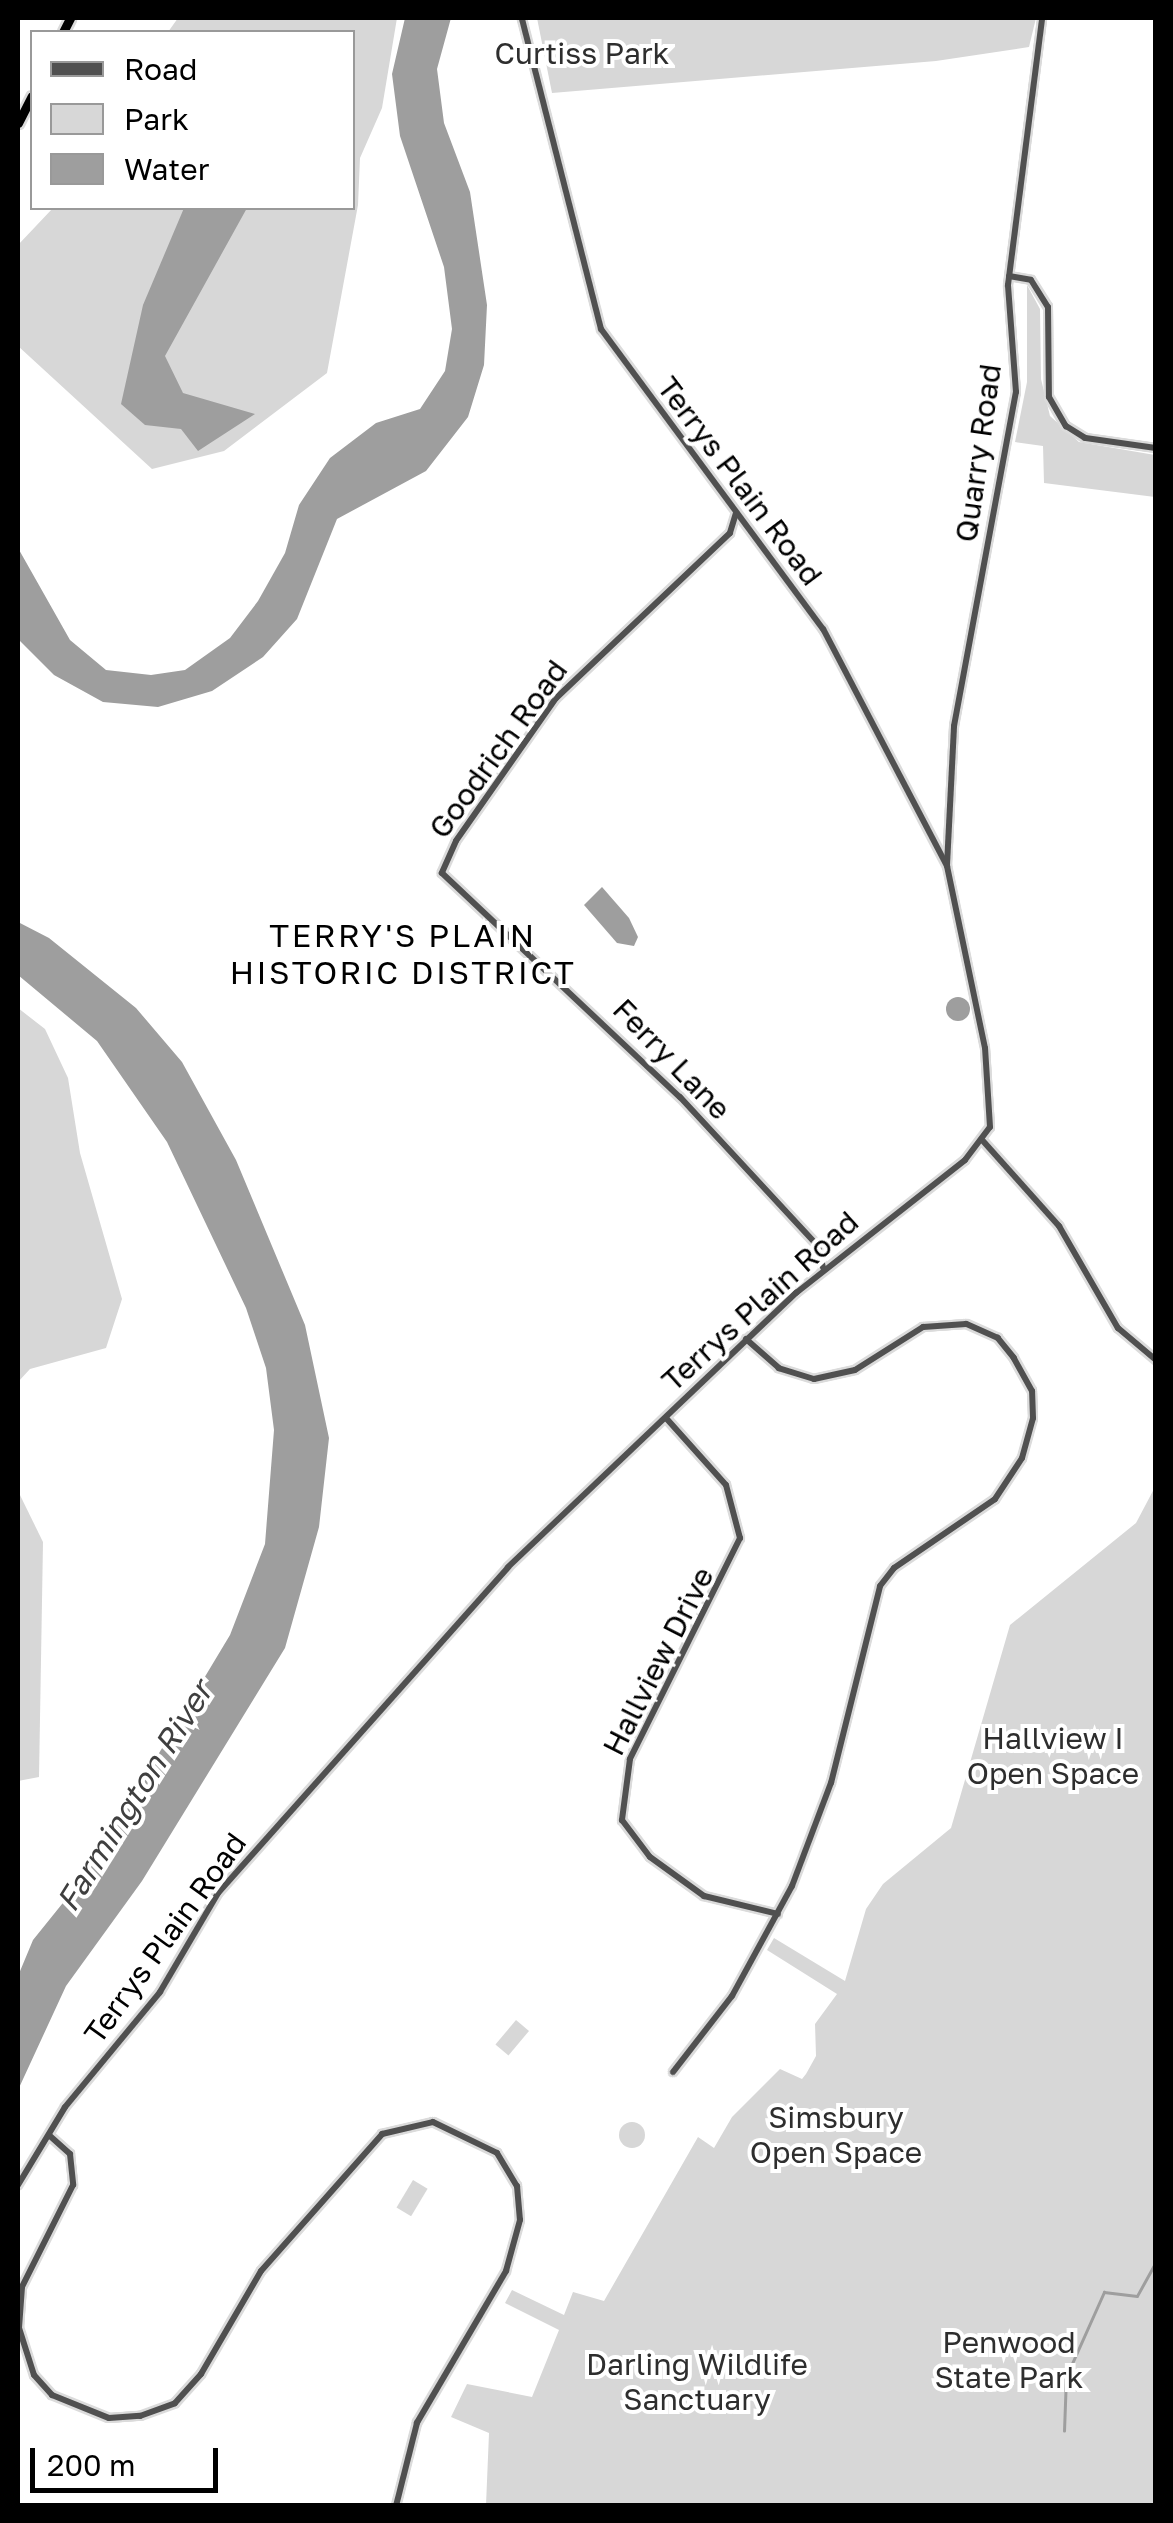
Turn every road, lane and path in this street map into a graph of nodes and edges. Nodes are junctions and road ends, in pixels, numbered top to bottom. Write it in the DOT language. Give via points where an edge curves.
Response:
graph roads {
  1 [pos="522,18"];
  2 [pos="1042,18"];
  3 [pos="30,100"];
  4 [pos="18,123"];
  5 [pos="1009,276"];
  6 [pos="1156,448"];
  7 [pos="736,512"];
  8 [pos="748,528"];
  9 [pos="730,533"];
  10 [pos="946,834"];
  11 [pos="932,836"];
  12 [pos="946,866"];
  13 [pos="442,873"];
  14 [pos="983,1142"];
  15 [pos="818,1246"];
  16 [pos="841,1252"];
  17 [pos="824,1268"];
  18 [pos="746,1339"];
  19 [pos="1156,1360"];
  20 [pos="666,1418"];
  21 [pos="778,1914"];
  22 [pos="673,2072"];
  23 [pos="50,2136"];
  24 [pos="18,2185"];
  25 [pos="396,2506"];
  1 -- 7 [label="street, Terrys Plain Road" via="600,329"];
  2 -- 5 [label="street, Quarry Road"];
  3 -- 4 [label="highway"];
  5 -- 6 [label="street" via="1031,280 1046,300 1049,396 1066,426 1086,438"];
  5 -- 10 [label="street, Quarry Road" via="1016,392 954,726"];
  7 -- 8 [label="street, Terrys Plain Road"];
  7 -- 9 [label="street"];
  8 -- 9 [label="street, Goodrich Road"];
  8 -- 11 [label="street, Terrys Plain Road" via="823,629"];
  9 -- 13 [label="street, Goodrich Road" via="556,698 446,856"];
  10 -- 11 [label="street"];
  10 -- 12 [label="street, Quarry Road"];
  11 -- 12 [label="street, Terrys Plain Road"];
  12 -- 14 [label="street, Terrys Plain Road" via="989,1073 992,1112"];
  13 -- 15 [label="street, Ferry Lane" via="618,1034"];
  14 -- 16 [label="street, Terrys Plain Road"];
  14 -- 19 [label="street" via="1072,1244 1118,1328"];
  15 -- 16 [label="street"];
  15 -- 17 [label="street, Ferry Lane"];
  16 -- 17 [label="street, Terrys Plain Road"];
  17 -- 18 [label="street, Terrys Plain Road"];
  18 -- 20 [label="street, Terrys Plain Road"];
  18 -- 21 [label="street" via="779,1368 814,1379 854,1370 923,1328 966,1324 1006,1346 1034,1404 1022,1458 995,1499 894,1568 880,1586 824,1806"];
  20 -- 21 [label="street, Hallview Drive" via="726,1484 740,1538 630,1759 622,1820 650,1857 704,1896"];
  20 -- 23 [label="street, Terrys Plain Road" via="508,1567 218,1893 160,1992"];
  21 -- 22 [label="street" via="732,1996"];
  23 -- 24 [label="street, Terrys Plain Road"];
  23 -- 25 [label="street" via="70,2154 72,2185 22,2287 19,2328 34,2375 52,2395 109,2418 175,2403 201,2374 260,2271 382,2134 433,2122 498,2153 517,2186 520,2220 506,2271 417,2423 403,2457"];
}
